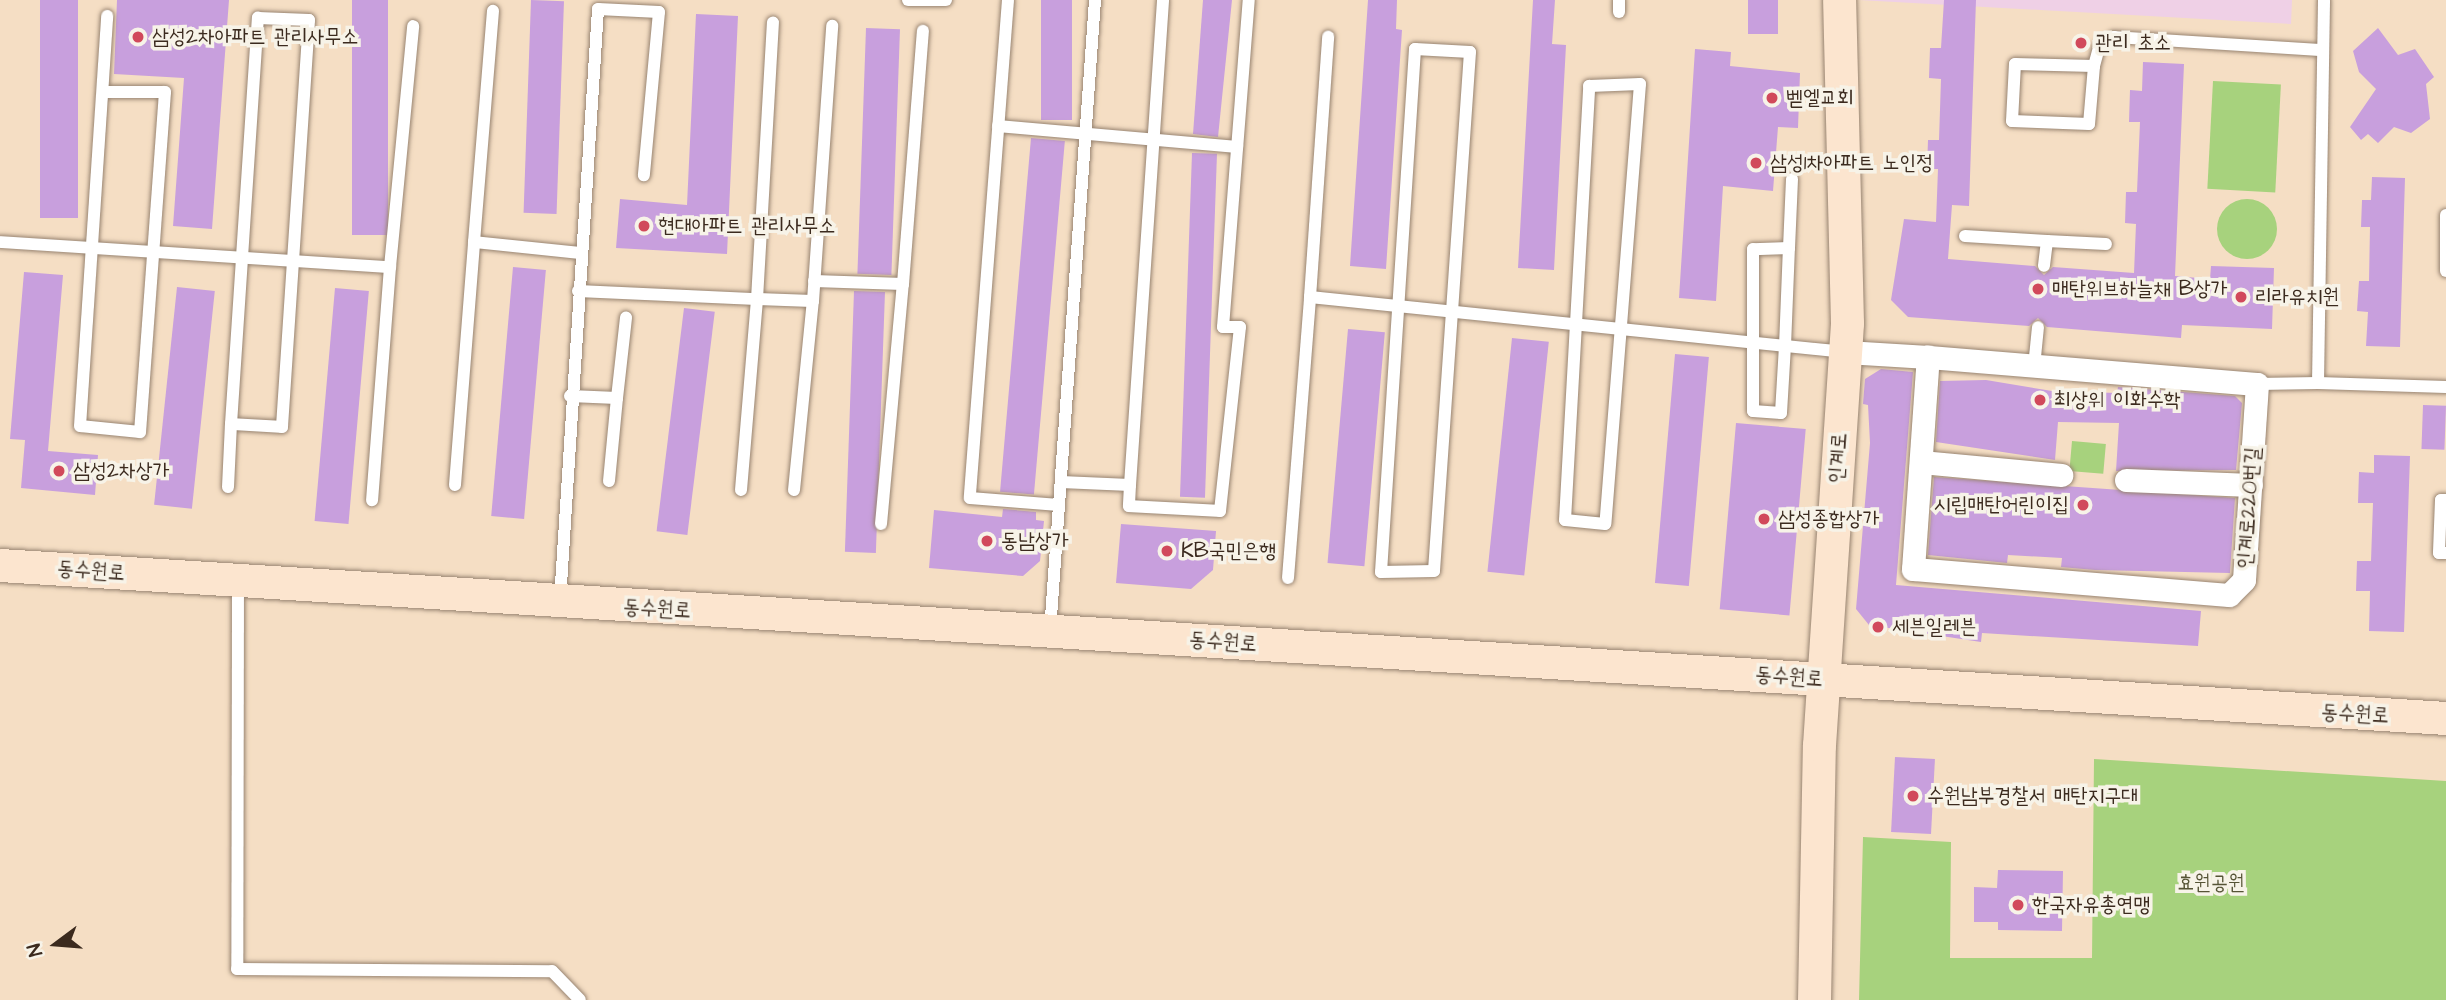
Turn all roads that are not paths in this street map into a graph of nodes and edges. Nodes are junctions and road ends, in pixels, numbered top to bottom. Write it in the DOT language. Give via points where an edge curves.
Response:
graph roads {
  1 [pos="908,0"];
  2 [pos="946,0"];
  3 [pos="1009,0"];
  4 [pos="1095,0"];
  5 [pos="1163,0"];
  6 [pos="1249,0"];
  7 [pos="1839,0"];
  8 [pos="2324,0"];
  9 [pos="493,12"];
  10 [pos="107,16"];
  11 [pos="773,22"];
  12 [pos="413,26"];
  13 [pos="832,26"];
  14 [pos="923,31"];
  15 [pos="1328,37"];
  16 [pos="2322,50"];
  17 [pos="2094,66"];
  18 [pos="105,92"];
  19 [pos="998,126"];
  20 [pos="1086,131"];
  21 [pos="1154,138"];
  22 [pos="1237,147"];
  23 [pos="644,175"];
  24 [pos="1792,178"];
  25 [pos="2446,215"];
  26 [pos="1965,236"];
  27 [pos="2047,241"];
  28 [pos="0,242"];
  29 [pos="474,242"];
  30 [pos="2106,244"];
  31 [pos="93,248"];
  32 [pos="1789,248"];
  33 [pos="152,251"];
  34 [pos="581,253"];
  35 [pos="242,257"];
  36 [pos="291,261"];
  37 [pos="2044,266"];
  38 [pos="390,267"];
  39 [pos="2446,271"];
  40 [pos="814,281"];
  41 [pos="903,284"];
  42 [pos="578,291"];
  43 [pos="1310,297"];
  44 [pos="757,299"];
  45 [pos="813,301"];
  46 [pos="1398,305"];
  47 [pos="1452,312"];
  48 [pos="626,318"];
  49 [pos="1576,324"];
  50 [pos="1621,327"];
  51 [pos="2038,327"];
  52 [pos="1754,343"];
  53 [pos="1785,346"];
  54 [pos="1846,352"];
  55 [pos="1928,357"];
  56 [pos="2034,367"];
  57 [pos="2318,383"];
  58 [pos="2257,384"];
  59 [pos="2446,387"];
  60 [pos="570,396"];
  61 [pos="617,398"];
  62 [pos="231,424"];
  63 [pos="1921,463"];
  64 [pos="2062,475"];
  65 [pos="2126,480"];
  66 [pos="609,481"];
  67 [pos="1061,482"];
  68 [pos="455,485"];
  69 [pos="1130,485"];
  70 [pos="2250,485"];
  71 [pos="228,487"];
  72 [pos="741,490"];
  73 [pos="794,490"];
  74 [pos="372,500"];
  75 [pos="2446,500"];
  76 [pos="1059,505"];
  77 [pos="881,524"];
  78 [pos="2446,553"];
  79 [pos="0,565"];
  80 [pos="1288,578"];
  81 [pos="239,580"];
  82 [pos="560,604"];
  83 [pos="1050,631"];
  84 [pos="1822,679"];
  85 [pos="2446,718"];
  86 [pos="580,1000"];
  87 [pos="1814,1000"];
  1 -- 2 [label="lane"];
  3 -- 19 [label="lane"];
  4 -- 20 [label="lane"];
  5 -- 21 [label="lane"];
  6 -- 22 [label="lane"];
  7 -- 54 [label="main road, 인계로"];
  8 -- 16 [label="lane"];
  9 -- 29 [label="lane"];
  10 -- 18 [label="lane"];
  11 -- 44 [label="lane"];
  12 -- 38 [label="lane"];
  13 -- 40 [label="lane"];
  14 -- 41 [label="lane"];
  15 -- 43 [label="lane"];
  16 -- 17 [label="lane" via="2114,37 2099,47"];
  16 -- 57 [label="lane"];
  17 -- 17 [label="lane" via="2015,64 2012,121 2089,124"];
  18 -- 31 [label="lane"];
  18 -- 33 [label="lane" via="165,92"];
  19 -- 20 [label="lane"];
  19 -- 76 [label="lane" via="970,498"];
  20 -- 21 [label="lane"];
  20 -- 67 [label="lane"];
  21 -- 22 [label="lane"];
  21 -- 69 [label="lane"];
  22 -- 69 [label="lane" via="1223,327 1240,327 1220,512 1129,506"];
  23 -- 34 [label="lane" via="659,12 598,9"];
  24 -- 32 [label="lane"];
  25 -- 39 [label="lane"];
  26 -- 27 [label="lane"];
  27 -- 30 [label="lane"];
  27 -- 37 [label="lane"];
  28 -- 31 [label="lane"];
  29 -- 34 [label="lane"];
  29 -- 68 [label="lane"];
  31 -- 33 [label="lane"];
  31 -- 33 [label="lane" via="80,426 140,432"];
  32 -- 52 [label="lane" via="1753,249"];
  32 -- 53 [label="lane"];
  33 -- 35 [label="lane"];
  34 -- 42 [label="lane"];
  35 -- 36 [label="lane"];
  35 -- 36 [label="lane" via="258,18 309,20"];
  35 -- 62 [label="lane"];
  36 -- 38 [label="lane"];
  36 -- 62 [label="lane" via="282,427"];
  38 -- 74 [label="lane"];
  40 -- 41 [label="lane"];
  40 -- 45 [label="lane"];
  41 -- 77 [label="lane"];
  42 -- 44 [label="lane"];
  42 -- 60 [label="lane"];
  43 -- 46 [label="lane"];
  43 -- 80 [label="lane"];
  44 -- 45 [label="lane"];
  44 -- 72 [label="lane"];
  45 -- 73 [label="lane"];
  46 -- 47 [label="lane"];
  46 -- 47 [label="lane" via="1415,49 1470,52"];
  46 -- 47 [label="lane" via="1381,572 1434,571"];
  47 -- 49 [label="lane"];
  48 -- 61 [label="lane"];
  49 -- 50 [label="lane"];
  49 -- 50 [label="lane" via="1565,520 1605,524"];
  49 -- 50 [label="lane" via="1589,86 1640,83"];
  50 -- 52 [label="lane"];
  51 -- 56 [label="lane"];
  52 -- 53 [label="lane"];
  52 -- 53 [label="lane" via="1753,411 1781,413"];
  53 -- 54 [label="lane"];
  54 -- 55 [label="street"];
  54 -- 84 [label="main road, 인계로"];
  55 -- 56 [label="street"];
  55 -- 63 [label="street, 인계로220번길"];
  56 -- 58 [label="street"];
  57 -- 58 [label="lane"];
  57 -- 59 [label="lane"];
  58 -- 70 [label="street, 인계로220번길"];
  60 -- 61 [label="lane"];
  60 -- 82 [label="lane"];
  61 -- 66 [label="lane"];
  62 -- 71 [label="lane"];
  63 -- 64 [label="street"];
  63 -- 70 [label="street, 인계로220번길" via="1913,569 2229,595 2244,580"];
  65 -- 70 [label="street"];
  67 -- 69 [label="lane"];
  67 -- 76 [label="lane"];
  75 -- 78 [label="lane" via="2441,500 2440,553"];
  76 -- 83 [label="lane"];
  79 -- 81 [label="main road, 동수원로"];
  81 -- 82 [label="main road, 동수원로"];
  81 -- 86 [label="lane" via="237,969 552,971"];
  82 -- 83 [label="main road, 동수원로"];
  83 -- 84 [label="main road, 동수원로"];
  84 -- 85 [label="main road, 동수원로"];
  84 -- 87 [label="main road, 인계로"];
}
